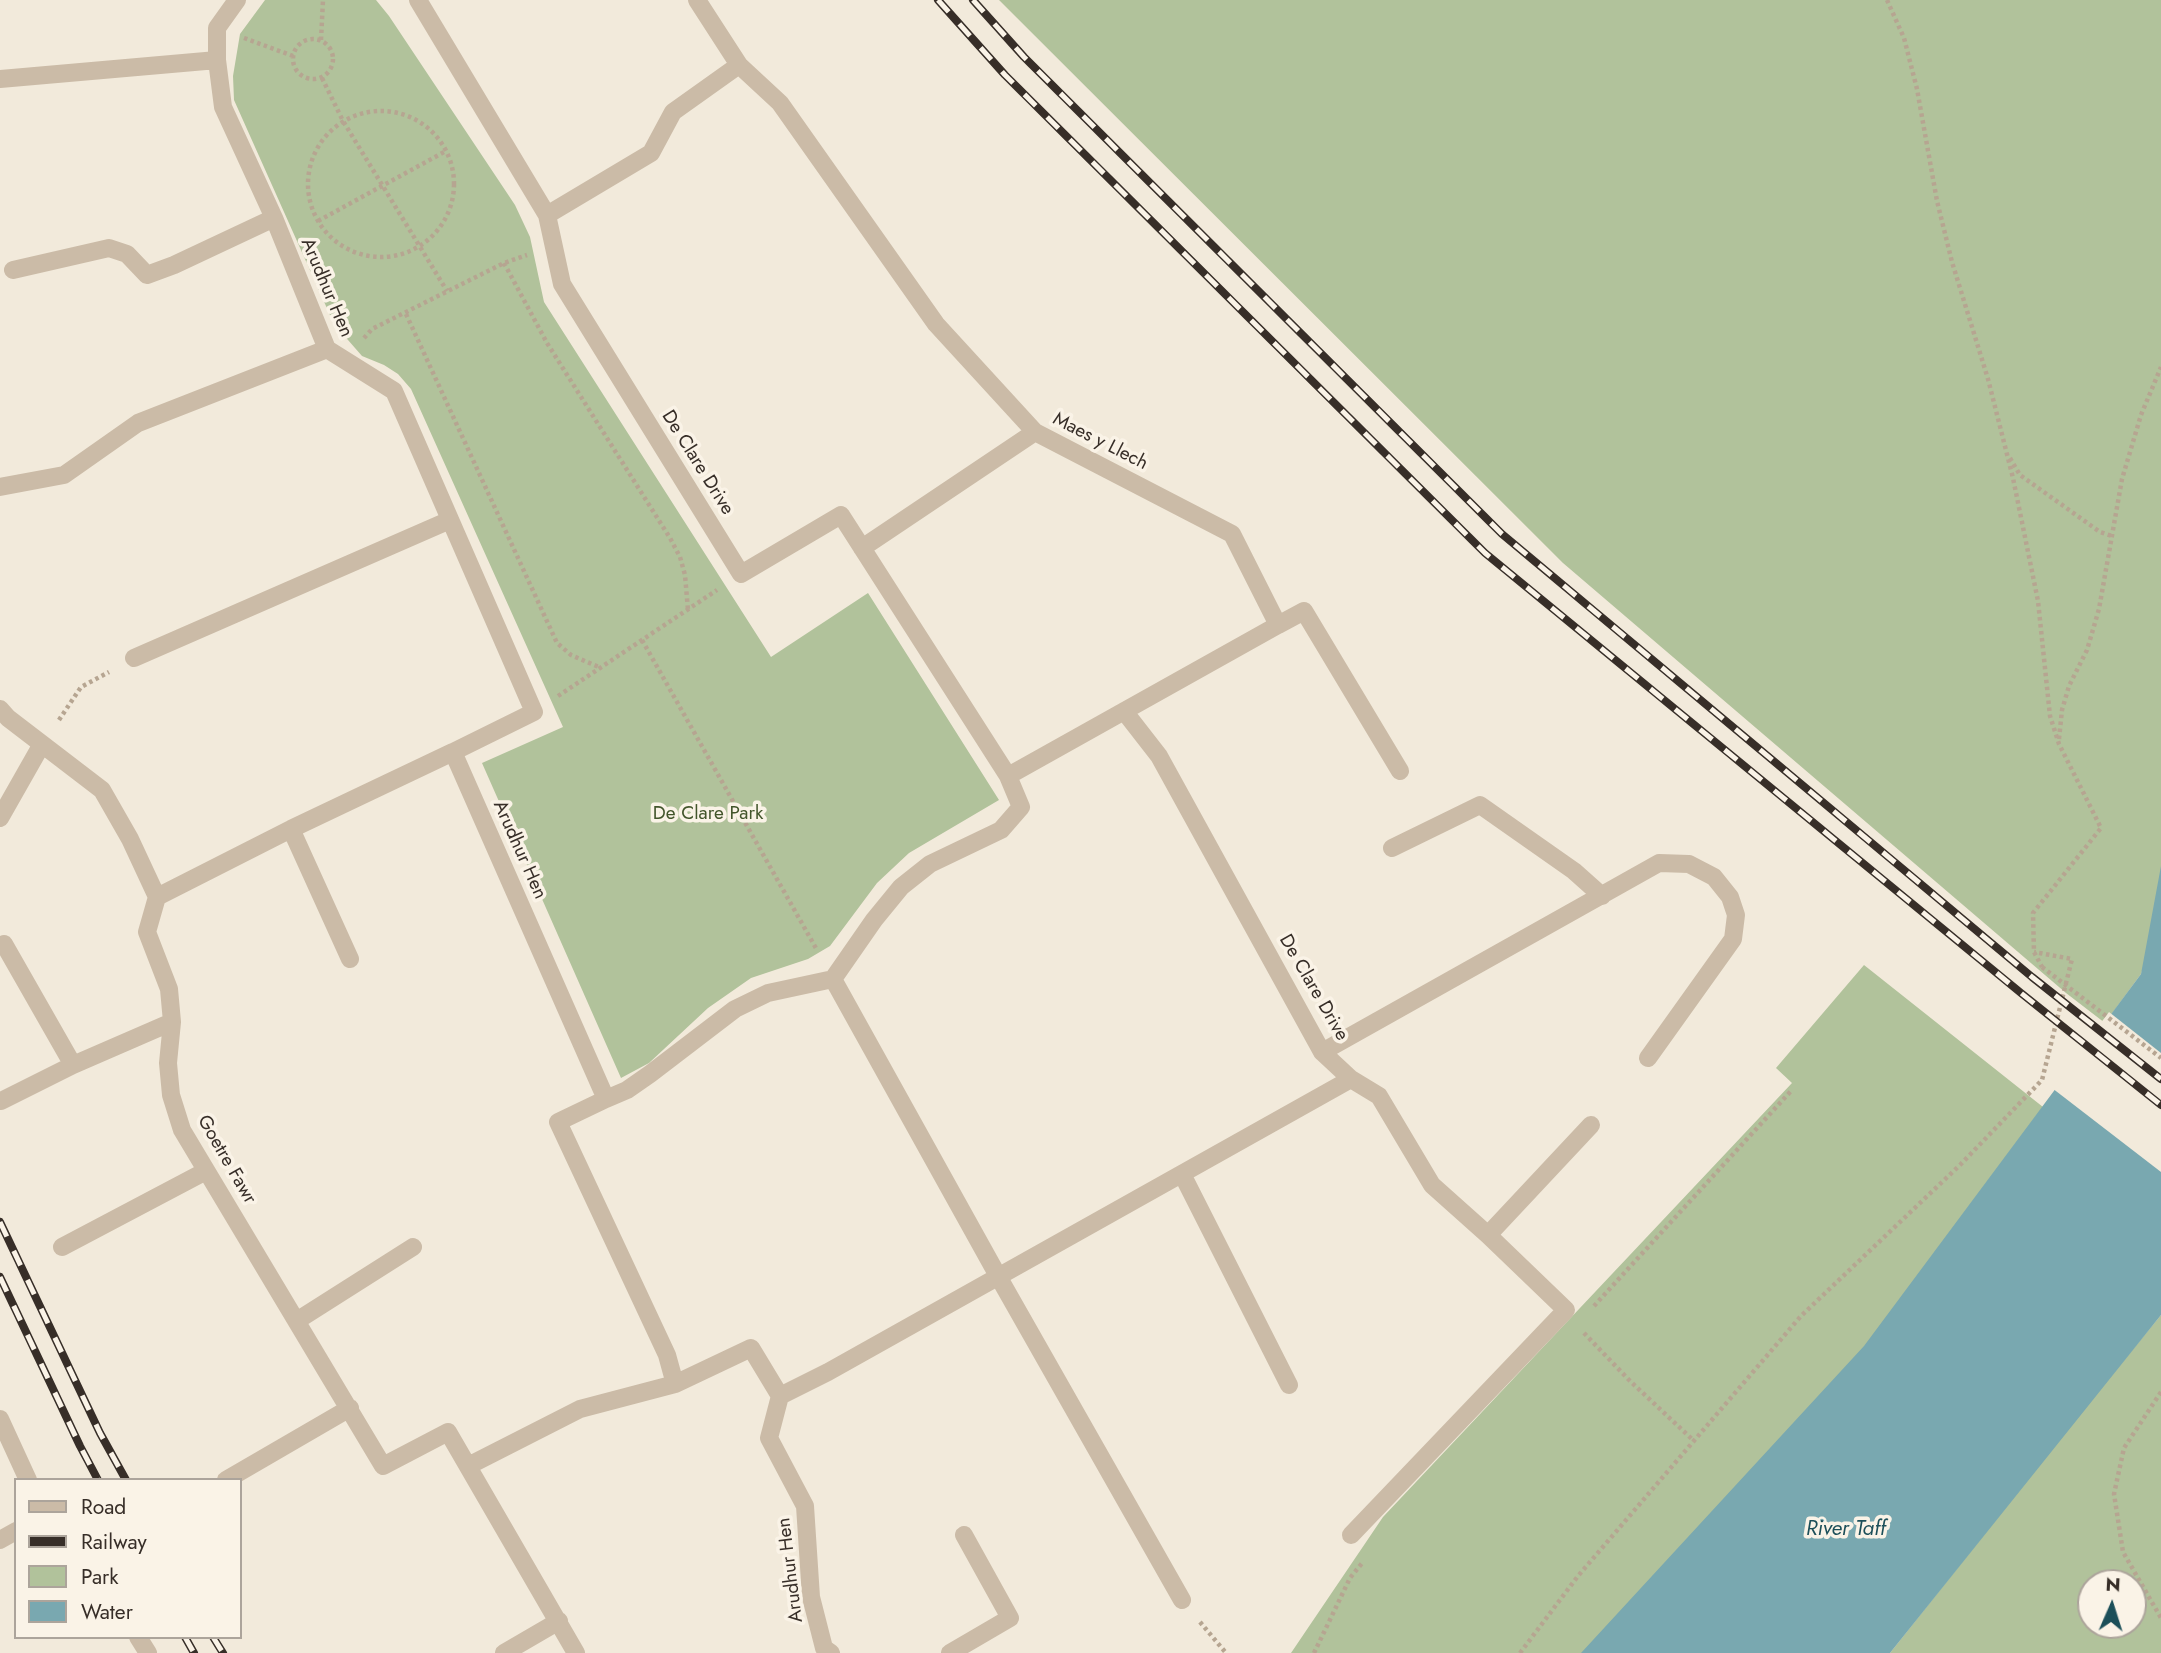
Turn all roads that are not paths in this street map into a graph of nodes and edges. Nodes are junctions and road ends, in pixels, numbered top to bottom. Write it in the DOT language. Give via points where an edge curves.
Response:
graph roads {
  1 [pos="237,0"];
  2 [pos="418,0"];
  3 [pos="697,0"];
  4 [pos="218,60"];
  5 [pos="739,65"];
  6 [pos="0,79"];
  7 [pos="547,215"];
  8 [pos="274,218"];
  9 [pos="13,270"];
  10 [pos="327,349"];
  11 [pos="1035,432"];
  12 [pos="0,487"];
  13 [pos="450,520"];
  14 [pos="862,548"];
  15 [pos="1278,625"];
  16 [pos="134,658"];
  17 [pos="0,709"];
  18 [pos="1124,711"];
  19 [pos="42,744"];
  20 [pos="453,752"];
  21 [pos="1400,771"];
  22 [pos="1008,776"];
  23 [pos="0,818"];
  24 [pos="291,829"];
  25 [pos="1392,848"];
  26 [pos="1602,896"];
  27 [pos="158,897"];
  28 [pos="4,944"];
  29 [pos="350,958"];
  30 [pos="833,979"];
  31 [pos="172,1022"];
  32 [pos="1322,1052"];
  33 [pos="1648,1058"];
  34 [pos="73,1065"];
  35 [pos="1352,1079"];
  36 [pos="606,1099"];
  37 [pos="1,1101"];
  38 [pos="1591,1125"];
  39 [pos="206,1171"];
  40 [pos="1182,1174"];
  41 [pos="1488,1235"];
  42 [pos="61,1247"];
  43 [pos="413,1247"];
  44 [pos="998,1276"];
  45 [pos="298,1320"];
  46 [pos="675,1384"];
  47 [pos="1289,1385"];
  48 [pos="780,1396"];
  49 [pos="350,1408"];
  50 [pos="0,1419"];
  51 [pos="468,1466"];
  52 [pos="27,1478"];
  53 [pos="229,1478"];
  54 [pos="964,1535"];
  55 [pos="1351,1535"];
  56 [pos="1182,1600"];
  57 [pos="559,1620"];
  58 [pos="503,1653"];
  59 [pos="576,1653"];
  60 [pos="831,1653"];
  61 [pos="950,1653"];
  1 -- 4 [label="street, Arudhur Hen" via="217,28"];
  2 -- 7 [label="street, De Clare Drive"];
  3 -- 5 [label="street, Maes y Llech"];
  4 -- 6 [label="street"];
  4 -- 8 [label="street, Arudhur Hen" via="223,107"];
  5 -- 7 [label="street" via="673,112 651,153"];
  5 -- 11 [label="street, Maes y Llech" via="780,103 936,324"];
  7 -- 14 [label="street, De Clare Drive" via="562,284 741,574 841,515"];
  8 -- 9 [label="street" via="147,275 127,254 109,248"];
  8 -- 10 [label="street, Arudhur Hen"];
  10 -- 12 [label="street" via="138,423 64,475"];
  10 -- 13 [label="street, Arudhur Hen" via="394,391"];
  11 -- 14 [label="street"];
  11 -- 15 [label="street, Maes y Llech" via="1232,534"];
  13 -- 16 [label="street"];
  13 -- 20 [label="street, Arudhur Hen" via="534,712"];
  14 -- 22 [label="street"];
  15 -- 18 [label="street"];
  15 -- 21 [label="street" via="1304,611"];
  17 -- 19 [label="street"];
  18 -- 22 [label="street"];
  18 -- 32 [label="street, De Clare Drive" via="1159,756"];
  19 -- 23 [label="street"];
  19 -- 27 [label="street" via="102,790"];
  20 -- 24 [label="street"];
  20 -- 36 [label="street, Arudhur Hen"];
  22 -- 30 [label="street" via="1021,807 1001,830 930,864 901,887"];
  24 -- 27 [label="street"];
  24 -- 29 [label="street"];
  25 -- 26 [label="street" via="1480,805"];
  26 -- 32 [label="street"];
  26 -- 33 [label="street" via="1659,863 1689,864 1714,877 1730,897 1736,915 1732,939"];
  27 -- 31 [label="street, Goetre Fawr" via="147,932 169,989"];
  28 -- 34 [label="street"];
  30 -- 36 [label="street" via="768,993 735,1009 642,1080"];
  30 -- 44 [label="street"];
  31 -- 34 [label="street"];
  31 -- 39 [label="street, Goetre Fawr" via="171,1096 182,1130"];
  32 -- 35 [label="street, De Clare Drive"];
  34 -- 37 [label="street"];
  35 -- 40 [label="street"];
  35 -- 41 [label="street, De Clare Drive" via="1379,1096 1432,1185"];
  36 -- 46 [label="street" via="558,1122 667,1355"];
  38 -- 41 [label="street"];
  39 -- 42 [label="street"];
  39 -- 45 [label="street, Goetre Fawr"];
  40 -- 44 [label="street"];
  40 -- 47 [label="street"];
  41 -- 55 [label="street, De Clare Drive" via="1566,1310"];
  43 -- 45 [label="street"];
  44 -- 48 [label="street"];
  44 -- 56 [label="street"];
  45 -- 49 [label="street, Goetre Fawr"];
  46 -- 48 [label="street" via="751,1348"];
  46 -- 51 [label="street" via="580,1409"];
  48 -- 60 [label="street, Arudhur Hen" via="769,1437 805,1506 811,1597 824,1648"];
  49 -- 51 [label="street, Goetre Fawr" via="383,1466 448,1432"];
  49 -- 53 [label="street"];
  50 -- 52 [label="street"];
  51 -- 57 [label="street, Goetre Fawr"];
  54 -- 61 [label="street" via="1010,1618"];
  57 -- 58 [label="street"];
  57 -- 59 [label="street, Goetre Fawr"];
}
